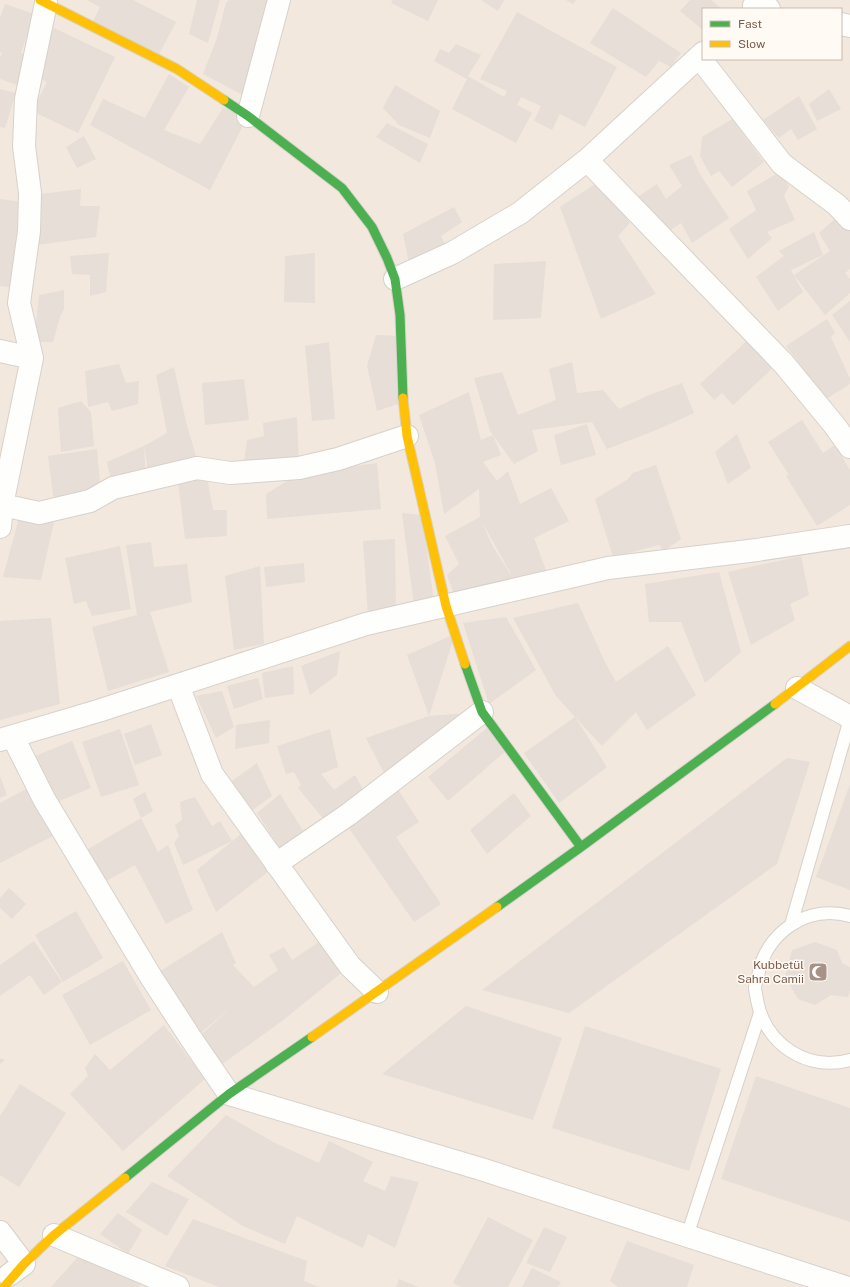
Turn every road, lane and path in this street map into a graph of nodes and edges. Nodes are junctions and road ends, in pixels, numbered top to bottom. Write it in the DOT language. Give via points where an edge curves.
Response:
graph roads {
  1 [pos="279,0"];
  2 [pos="43,1"];
  3 [pos="701,55"];
  4 [pos="705,60"];
  5 [pos="248,116"];
  6 [pos="587,160"];
  7 [pos="850,219"];
  8 [pos="395,279"];
  9 [pos="0,351"];
  10 [pos="32,358"];
  11 [pos="407,436"];
  12 [pos="850,447"];
  13 [pos="2,505"];
  14 [pos="0,528"];
  15 [pos="850,536"];
  16 [pos="446,606"];
  17 [pos="850,646"];
  18 [pos="178,685"];
  19 [pos="797,688"];
  20 [pos="482,712"];
  21 [pos="850,718"];
  22 [pos="6,738"];
  23 [pos="581,847"];
  24 [pos="276,864"];
  25 [pos="850,916"];
  26 [pos="790,924"];
  27 [pos="377,992"];
  28 [pos="760,1013"];
  29 [pos="850,1060"];
  30 [pos="229,1094"];
  31 [pos="0,1232"];
  32 [pos="54,1235"];
  33 [pos="687,1236"];
  34 [pos="24,1264"];
  35 [pos="0,1281"];
  36 [pos="4,1287"];
  37 [pos="178,1287"];
  38 [pos="845,1287"];
  1 -- 5 [label="street"];
  2 -- 5 [label="street" via="177,70"];
  2 -- 10 [label="street" via="26,99 24,146 30,192 29,231 19,303"];
  3 -- 6 [label="street"];
  4 -- 7 [label="street" via="782,164"];
  5 -- 8 [label="street" via="342,188 372,227"];
  6 -- 8 [label="street" via="520,213 452,253"];
  6 -- 12 [label="street" via="784,364 836,426"];
  8 -- 11 [label="street" via="400,315"];
  9 -- 10 [label="street"];
  10 -- 13 [label="street"];
  11 -- 13 [label="street" via="338,459 299,468 230,473 197,468 113,488 90,501 39,513"];
  11 -- 16 [label="street"];
  13 -- 14 [label="street"];
  15 -- 16 [label="street" via="608,568"];
  16 -- 18 [label="street" via="366,624"];
  16 -- 20 [label="street"];
  17 -- 19 [label="street"];
  18 -- 22 [label="street"];
  18 -- 24 [label="street" via="212,774"];
  19 -- 21 [label="street"];
  19 -- 23 [label="street"];
  20 -- 23 [label="street"];
  20 -- 24 [label="street" via="349,814"];
  21 -- 26 [label="lane"];
  22 -- 30 [label="street" via="151,976"];
  23 -- 27 [label="street"];
  24 -- 27 [label="street" via="350,966"];
  25 -- 26 [label="lane" via="838,912 813,915"];
  26 -- 28 [label="lane" via="772,941 760,963 755,988"];
  27 -- 30 [label="street"];
  28 -- 29 [label="lane" via="772,1035 790,1052 813,1062 838,1063"];
  28 -- 33 [label="lane"];
  30 -- 32 [label="street"];
  30 -- 33 [label="street" via="481,1169"];
  31 -- 34 [label="street"];
  32 -- 34 [label="street"];
  32 -- 37 [label="street"];
  33 -- 38 [label="street"];
  34 -- 35 [label="street"];
  34 -- 36 [label="street"];
}
